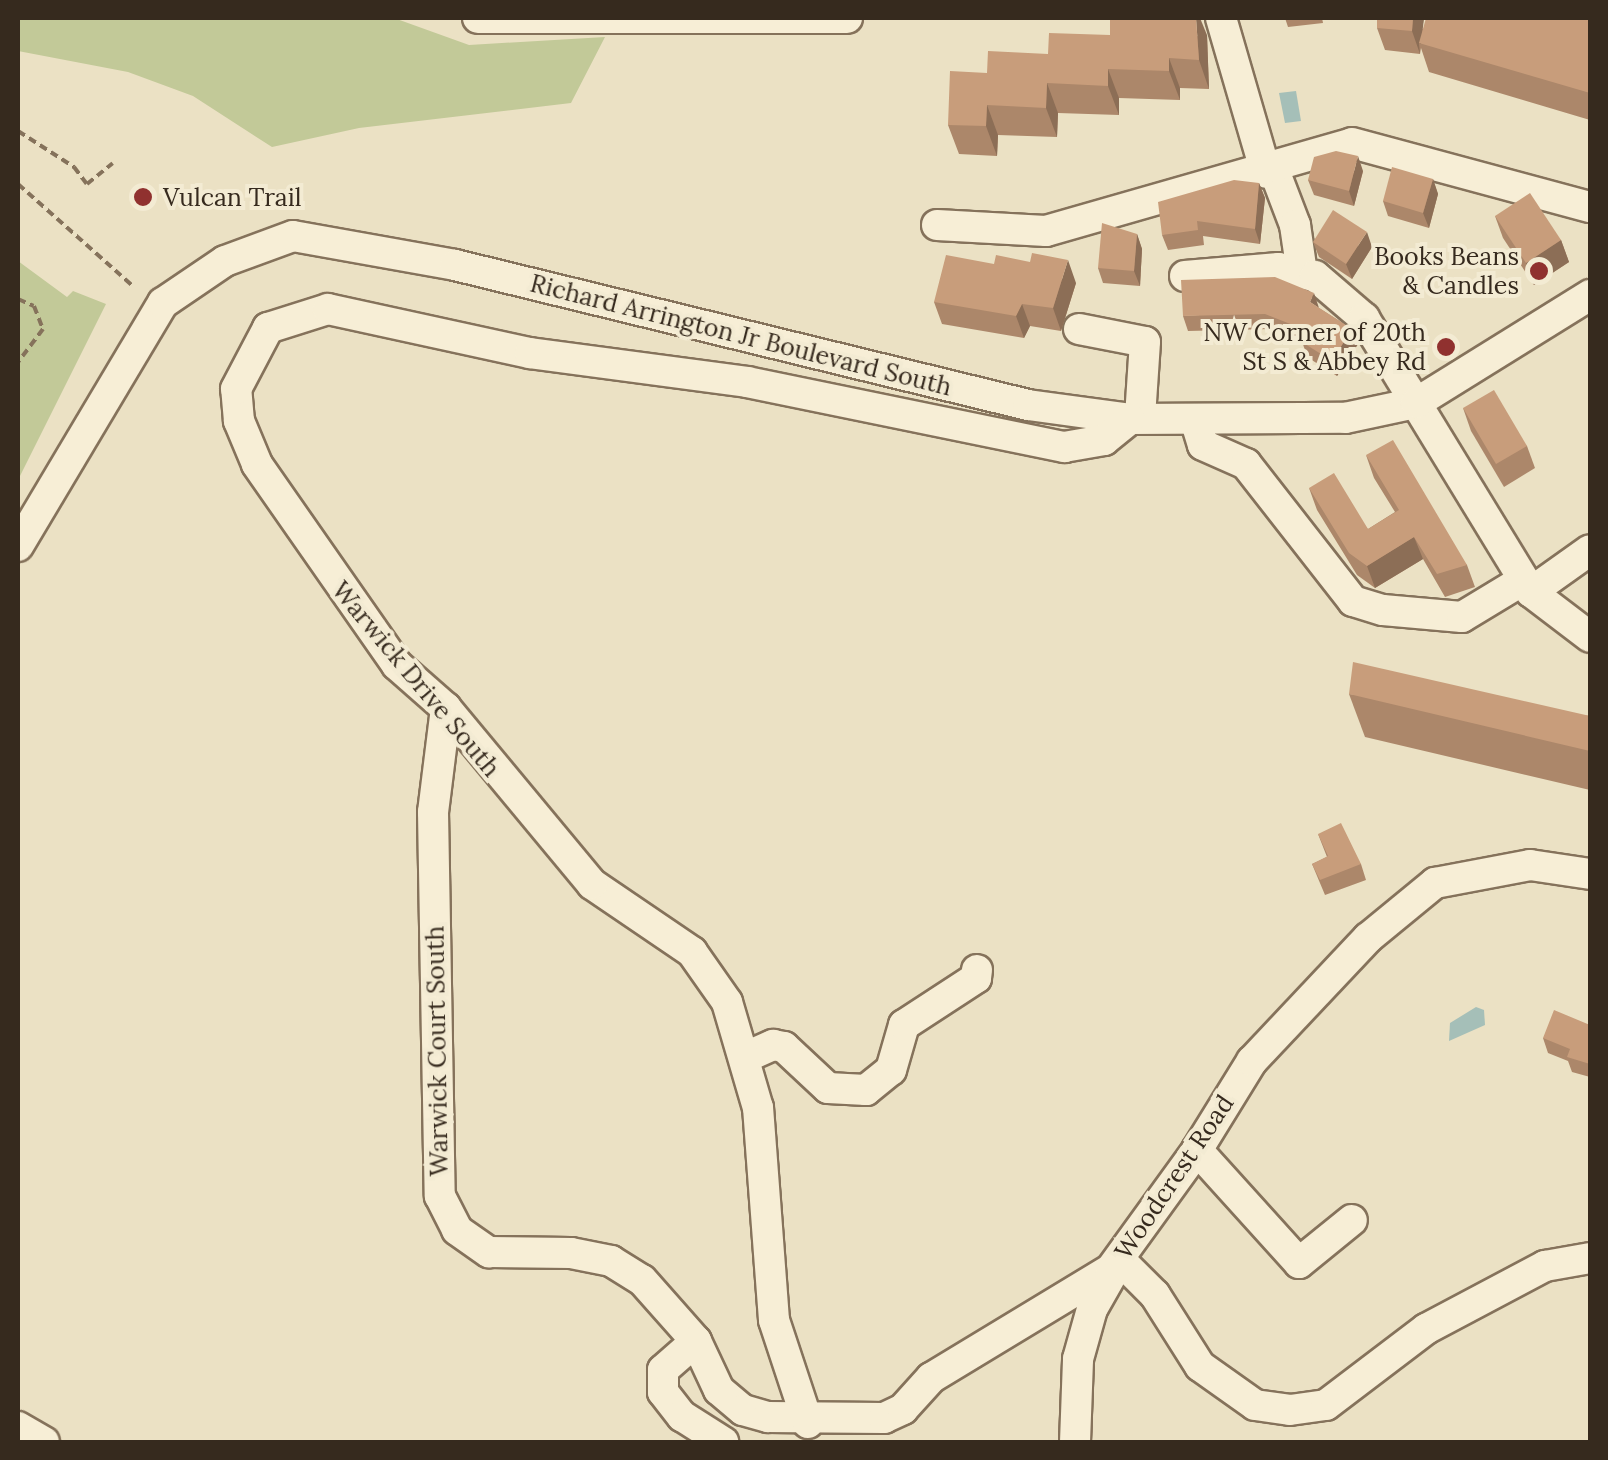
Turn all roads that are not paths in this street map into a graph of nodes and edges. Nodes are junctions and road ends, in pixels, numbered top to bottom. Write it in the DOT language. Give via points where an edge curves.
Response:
graph roads {
  1 [pos="478,18"];
  2 [pos="847,18"];
  3 [pos="1221,18"];
  4 [pos="1270,172"];
  5 [pos="1590,207"];
  6 [pos="937,225"];
  7 [pos="1302,273"];
  8 [pos="1185,276"];
  9 [pos="1590,295"];
  10 [pos="1079,329"];
  11 [pos="1416,403"];
  12 [pos="1195,418"];
  13 [pos="1135,419"];
  14 [pos="18,546"];
  15 [pos="1590,550"];
  16 [pos="1527,586"];
  17 [pos="1590,637"];
  18 [pos="446,708"];
  19 [pos="1590,874"];
  20 [pos="978,970"];
  21 [pos="746,1057"];
  22 [pos="1197,1150"];
  23 [pos="1352,1220"];
  24 [pos="1590,1258"];
  25 [pos="1120,1260"];
  26 [pos="696,1341"];
  27 [pos="808,1422"];
  28 [pos="18,1427"];
  29 [pos="44,1442"];
  30 [pos="723,1442"];
  31 [pos="1076,1442"];
  1 -- 2 [label="street"];
  3 -- 4 [label="street"];
  4 -- 5 [label="street" via="1352,143"];
  4 -- 6 [label="street" via="1046,231"];
  4 -- 7 [label="street" via="1295,225"];
  7 -- 8 [label="street" via="1279,268"];
  7 -- 11 [label="street" via="1315,276 1364,318"];
  9 -- 11 [label="street, Richard Arrington Jr Boulevard South"];
  10 -- 13 [label="street" via="1145,342"];
  11 -- 12 [label="street, Richard Arrington Jr Boulevard South" via="1345,418"];
  11 -- 16 [label="street"];
  12 -- 13 [label="street, Richard Arrington Jr Boulevard South"];
  12 -- 16 [label="street" via="1202,445 1246,464 1353,600 1462,618"];
  13 -- 14 [label="street, Richard Arrington Jr Boulevard South" via="1028,405 454,265 293,236 200,274 163,302"];
  13 -- 18 [label="street, Warwick Drive South" via="1104,440 1064,447 747,382 530,353 328,308 300,314 268,328 248,357 236,389 238,420 257,464 354,612 397,665"];
  15 -- 16 [label="street"];
  16 -- 17 [label="street"];
  18 -- 21 [label="street, Warwick Drive South" via="592,884 692,952 727,1002"];
  18 -- 26 [label="street, Warwick Court South" via="432,812 440,1196 456,1230 489,1252 572,1253 611,1261 642,1280"];
  19 -- 22 [label="street, Woodcrest Road" via="1530,866 1435,883 1368,938 1252,1061"];
  20 -- 21 [label="street" via="976,978 904,1025 891,1070 866,1090 828,1088 784,1047 773,1044"];
  21 -- 27 [label="street, Warwick Drive South" via="758,1108 774,1320"];
  22 -- 23 [label="street" via="1300,1263"];
  22 -- 25 [label="street, Woodcrest Road"];
  24 -- 25 [label="street" via="1545,1266 1426,1329 1326,1405 1290,1410 1255,1405 1200,1366 1156,1295"];
  25 -- 27 [label="street, Woodcrest Road" via="931,1378 903,1409 854,1423"];
  25 -- 31 [label="street" via="1092,1310 1078,1359"];
  26 -- 27 [label="street, Woodcrest Road" via="707,1372 742,1410"];
  26 -- 30 [label="street" via="663,1370 664,1392 682,1416"];
  28 -- 29 [label="street"];
}
